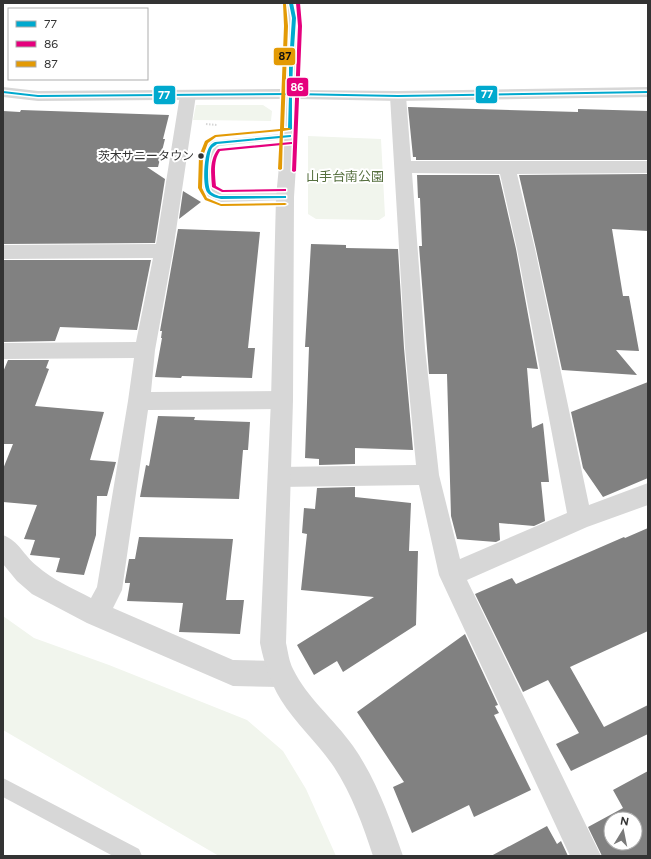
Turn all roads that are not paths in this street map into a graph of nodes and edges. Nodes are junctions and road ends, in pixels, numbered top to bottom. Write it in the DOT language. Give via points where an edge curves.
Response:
graph roads {
  1 [pos="291,3"];
  2 [pos="3,92"];
  3 [pos="648,92"];
  4 [pos="290,94"];
  5 [pos="188,95"];
  6 [pos="398,96"];
  7 [pos="290,136"];
  8 [pos="404,167"];
  9 [pos="648,167"];
  10 [pos="507,168"];
  11 [pos="285,197"];
  12 [pos="164,251"];
  13 [pos="3,252"];
  14 [pos="145,350"];
  15 [pos="3,351"];
  16 [pos="282,400"];
  17 [pos="139,401"];
  18 [pos="428,475"];
  19 [pos="279,478"];
  20 [pos="648,494"];
  21 [pos="580,519"];
  22 [pos="3,546"];
  23 [pos="451,575"];
  24 [pos="96,614"];
  25 [pos="280,674"];
  26 [pos="3,787"];
  27 [pos="132,856"];
  28 [pos="388,856"];
  29 [pos="586,856"];
  1 -- 4 [label="street" via="294,18"];
  2 -- 5 [label="street" via="38,96"];
  3 -- 6 [label="street"];
  4 -- 5 [label="street"];
  4 -- 6 [label="street"];
  4 -- 7 [label="street"];
  5 -- 12 [label="street"];
  6 -- 8 [label="street"];
  7 -- 11 [label="street"];
  7 -- 11 [label="lane" via="216,143 210,148 208,157 206,185 215,196"];
  8 -- 10 [label="street"];
  8 -- 18 [label="street" via="415,348"];
  9 -- 10 [label="street"];
  10 -- 21 [label="street" via="526,249"];
  11 -- 16 [label="street"];
  12 -- 13 [label="street"];
  12 -- 14 [label="street"];
  14 -- 15 [label="street"];
  14 -- 17 [label="street"];
  16 -- 17 [label="street"];
  16 -- 19 [label="street"];
  17 -- 24 [label="street" via="109,590"];
  18 -- 19 [label="street"];
  18 -- 23 [label="street"];
  19 -- 25 [label="street" via="273,643"];
  20 -- 21 [label="street"];
  21 -- 23 [label="street"];
  22 -- 24 [label="street" via="26,573 41,585"];
  23 -- 29 [label="street"];
  24 -- 25 [label="street" via="233,673"];
  25 -- 28 [label="street" via="298,702 342,755 370,808"];
  26 -- 27 [label="lane"];
}
